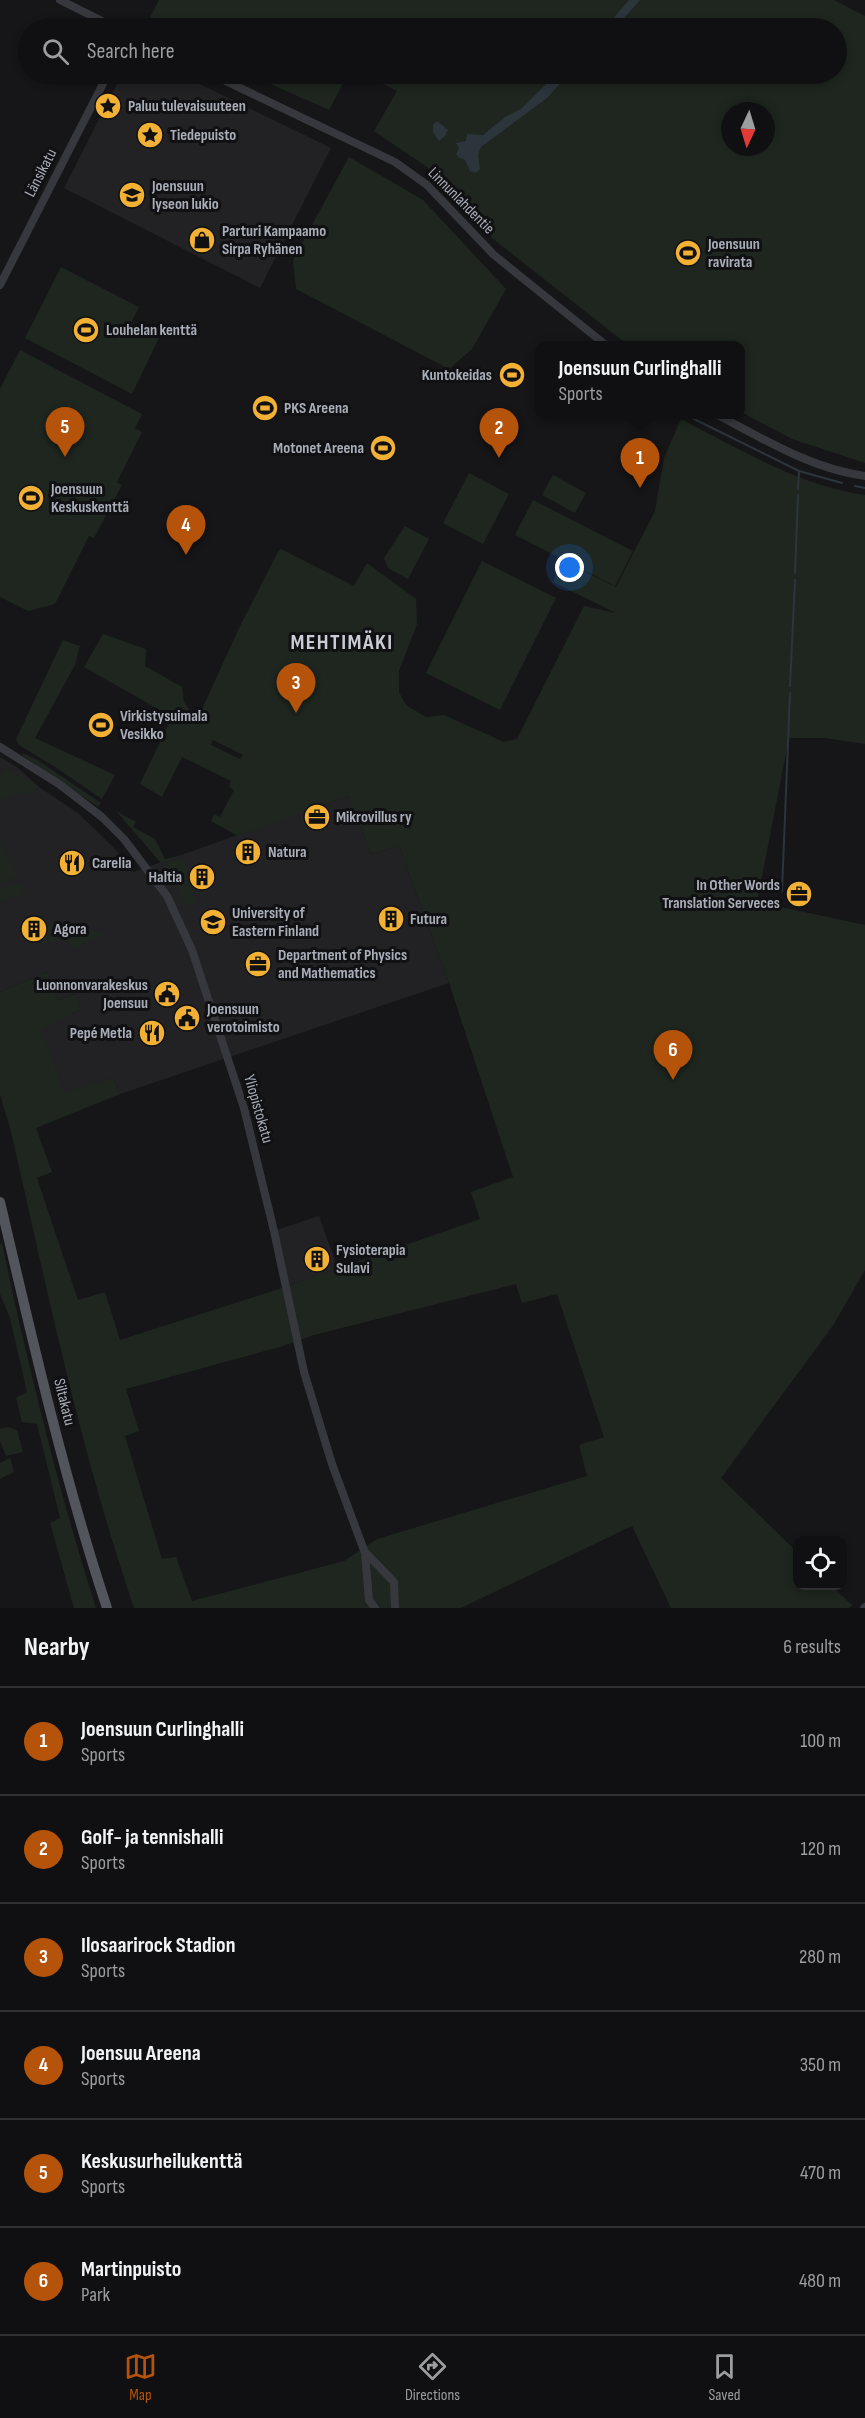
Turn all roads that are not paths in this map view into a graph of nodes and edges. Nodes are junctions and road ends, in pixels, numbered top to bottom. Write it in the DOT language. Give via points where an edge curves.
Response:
graph roads {
  1 [pos="60,0"];
  2 [pos="96,18"];
  3 [pos="103,84"];
  4 [pos="232,84"];
  5 [pos="0,285"];
  6 [pos="602,341"];
  7 [pos="725,419"];
  8 [pos="865,476"];
  9 [pos="0,747"];
  10 [pos="0,1202"];
  11 [pos="365,1553"];
  12 [pos="107,1608"];
  13 [pos="375,1608"];
  14 [pos="395,1608"];
  1 -- 2 [label="street"];
  3 -- 5 [label="street, Länsikatu"];
  4 -- 6 [label="street, Linnunlahdentie" via="395,162 427,185 494,255"];
  7 -- 8 [label="street" via="788,452"];
  9 -- 11 [label="street, Yliopistokatu" via="58,784 116,831 153,876 182,926 244,1108 304,1372"];
  10 -- 12 [label="main road, Siltakatu" via="56,1434"];
  11 -- 13 [label="street, Yliopistokatu" via="369,1600"];
  11 -- 14 [label="street, Yliopistokatu" via="394,1582"];
}
